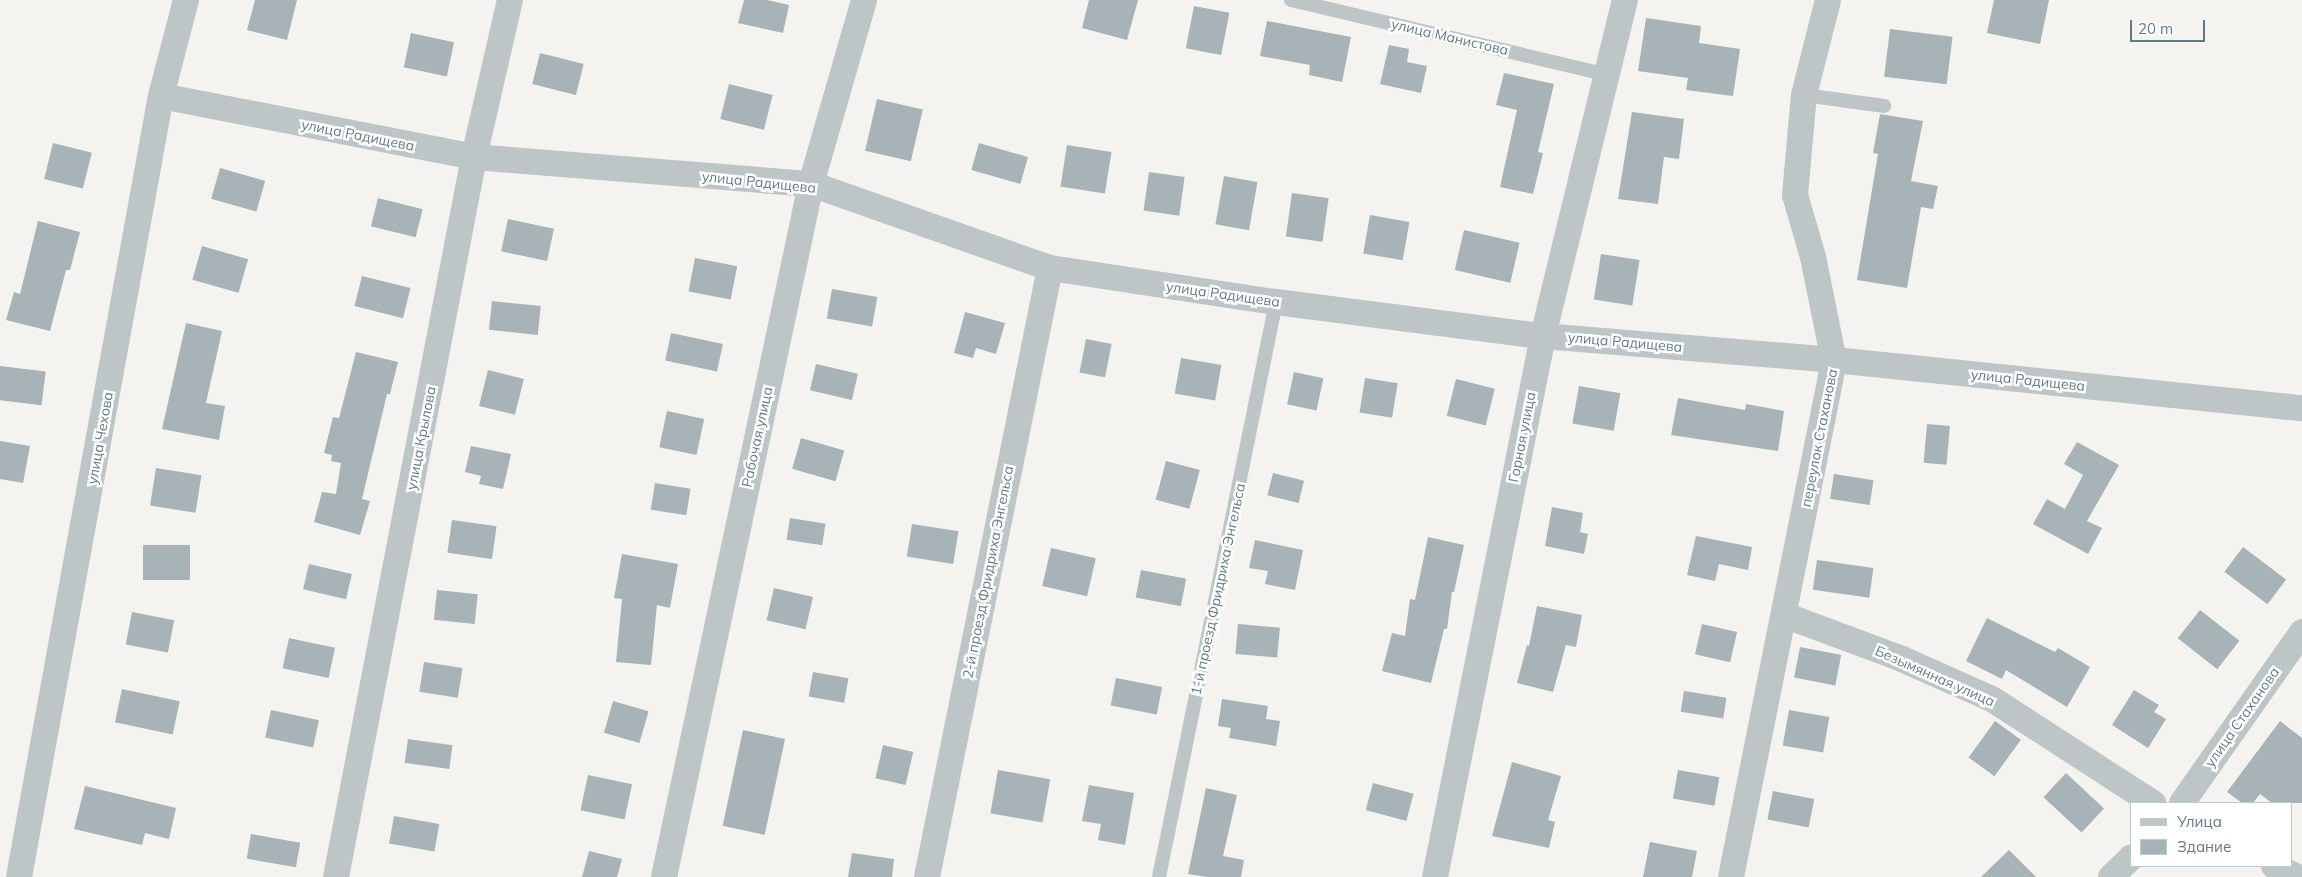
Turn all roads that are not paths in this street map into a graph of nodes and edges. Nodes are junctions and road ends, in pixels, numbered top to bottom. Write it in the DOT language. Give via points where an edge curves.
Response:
graph roads {
  1 [pos="186,0"];
  2 [pos="510,0"];
  3 [pos="864,0"];
  4 [pos="1291,0"];
  5 [pos="1625,0"];
  6 [pos="1828,0"];
  7 [pos="1608,75"];
  8 [pos="1804,95"];
  9 [pos="162,96"];
  10 [pos="1884,106"];
  11 [pos="474,157"];
  12 [pos="811,184"];
  13 [pos="1050,268"];
  14 [pos="1276,302"];
  15 [pos="1542,336"];
  16 [pos="1834,361"];
  17 [pos="2302,408"];
  18 [pos="1784,615"];
  19 [pos="2302,632"];
  20 [pos="2151,802"];
  21 [pos="2183,802"];
  22 [pos="2130,859"];
  23 [pos="2276,867"];
  24 [pos="19,877"];
  25 [pos="336,877"];
  26 [pos="664,877"];
  27 [pos="927,877"];
  28 [pos="1159,877"];
  29 [pos="1435,877"];
  30 [pos="1731,877"];
  31 [pos="2111,877"];
  32 [pos="2298,877"];
  1 -- 9 [label="street, улица Чехова"];
  2 -- 11 [label="street, улица Крылова"];
  3 -- 12 [label="street, Рабочая улица"];
  4 -- 7 [label="lane, улица Манистова"];
  5 -- 7 [label="street, Горная улица"];
  6 -- 8 [label="street, переулок Стаханова"];
  7 -- 15 [label="street, Горная улица"];
  8 -- 10 [label="lane"];
  8 -- 16 [label="street, переулок Стаханова" via="1795,195 1813,257"];
  9 -- 11 [label="street, улица Радищева"];
  9 -- 24 [label="street, улица Чехова"];
  11 -- 12 [label="street, улица Радищева"];
  11 -- 25 [label="street, улица Крылова"];
  12 -- 13 [label="street, улица Радищева"];
  12 -- 26 [label="street, Рабочая улица"];
  13 -- 14 [label="street, улица Радищева"];
  13 -- 27 [label="street, 2-й проезд Фридриха Энгельса"];
  14 -- 15 [label="street, улица Радищева"];
  14 -- 28 [label="lane, 1-й проезд Фридриха Энгельса"];
  15 -- 16 [label="street, улица Радищева"];
  15 -- 29 [label="street, Горная улица"];
  16 -- 17 [label="street, улица Радищева"];
  16 -- 18 [label="street, переулок Стаханова"];
  18 -- 20 [label="street, Безымянная улица" via="1902,659 1992,699"];
  18 -- 30 [label="street, переулок Стаханова"];
  19 -- 21 [label="street, улица Стаханова"];
  22 -- 31 [label="street"];
  23 -- 32 [label="street"];
}
